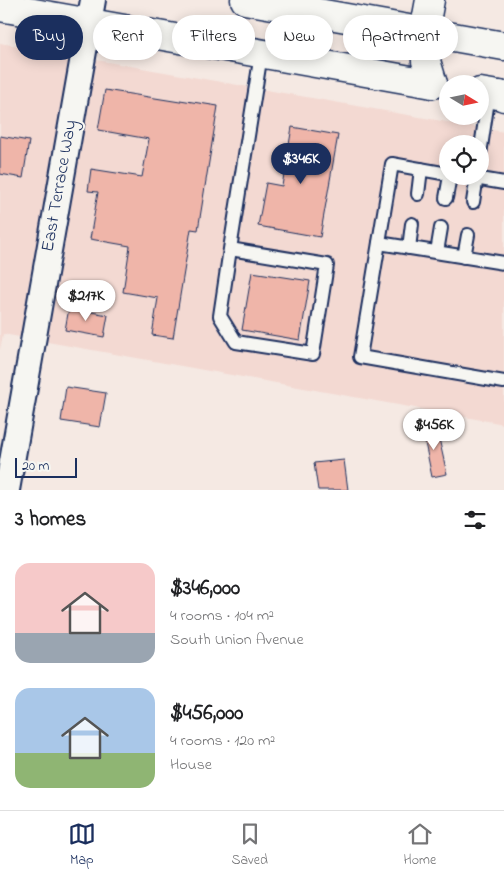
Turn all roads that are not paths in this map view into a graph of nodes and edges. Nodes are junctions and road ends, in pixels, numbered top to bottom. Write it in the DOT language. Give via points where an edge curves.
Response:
graph roads {
  1 [pos="246,0"];
  2 [pos="430,0"];
  3 [pos="290,4"];
  4 [pos="0,7"];
  5 [pos="91,12"];
  6 [pos="343,15"];
  7 [pos="427,15"];
  8 [pos="458,38"];
  9 [pos="504,46"];
  10 [pos="261,54"];
  11 [pos="426,60"];
  12 [pos="439,83"];
  13 [pos="439,85"];
  14 [pos="495,95"];
  15 [pos="485,135"];
  16 [pos="421,169"];
  17 [pos="439,173"];
  18 [pos="489,180"];
  19 [pos="504,184"];
  20 [pos="448,185"];
  21 [pos="475,185"];
  22 [pos="418,194"];
  23 [pos="446,198"];
  24 [pos="473,202"];
  25 [pos="412,224"];
  26 [pos="441,228"];
  27 [pos="468,235"];
  28 [pos="379,243"];
  29 [pos="409,248"];
  30 [pos="230,249"];
  31 [pos="437,252"];
  32 [pos="464,257"];
  33 [pos="504,263"];
  34 [pos="504,382"];
  35 [pos="6,490"];
  1 -- 3 [label="main road"];
  2 -- 7 [label="main road"];
  3 -- 6 [label="main road"];
  4 -- 5 [label="main road"];
  5 -- 10 [label="main road"];
  5 -- 35 [label="street, East Terrace Way"];
  8 -- 9 [label="main road"];
  10 -- 13 [label="main road"];
  10 -- 30 [label="lane"];
  11 -- 12 [label="main road"];
  14 -- 15 [label="lane"];
  16 -- 17 [label="lane"];
  16 -- 22 [label="lane"];
  16 -- 28 [label="lane" via="392,164"];
  18 -- 19 [label="lane"];
  20 -- 23 [label="lane"];
  21 -- 24 [label="lane"];
  25 -- 29 [label="lane"];
  26 -- 31 [label="lane"];
  27 -- 32 [label="lane"];
  28 -- 29 [label="lane"];
  28 -- 34 [label="lane" via="360,357"];
  29 -- 31 [label="lane"];
  30 -- 30 [label="lane" via="327,265 313,354 236,342 220,316"];
  31 -- 32 [label="lane"];
  32 -- 33 [label="lane"];
}
